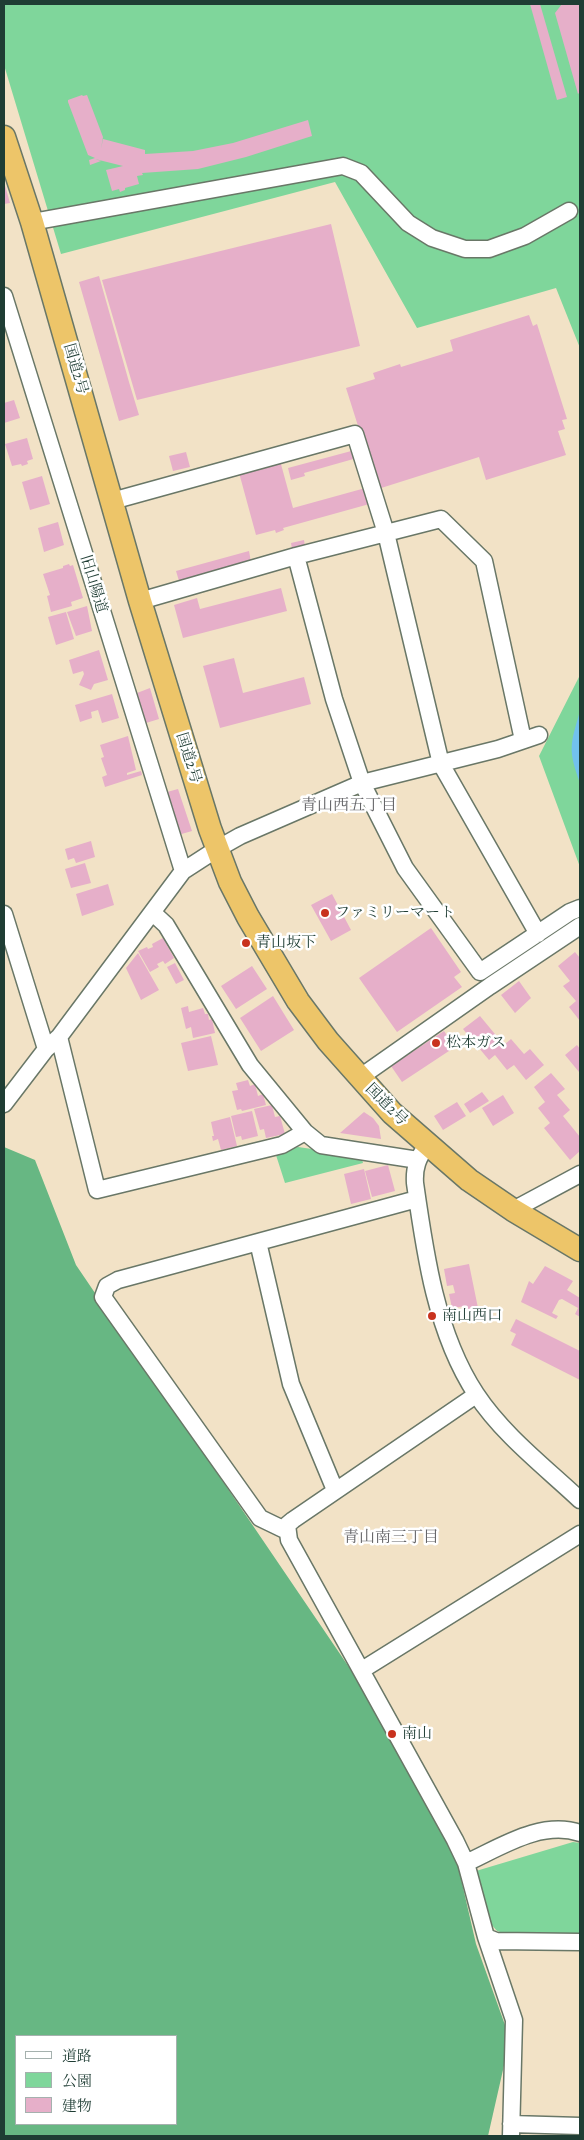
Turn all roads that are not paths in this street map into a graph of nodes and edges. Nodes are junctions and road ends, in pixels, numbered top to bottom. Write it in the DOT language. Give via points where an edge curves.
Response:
graph roads {
  1 [pos="4,137"];
  2 [pos="569,211"];
  3 [pos="32,222"];
  4 [pos="4,296"];
  5 [pos="112,501"];
  6 [pos="386,533"];
  7 [pos="296,556"];
  8 [pos="140,600"];
  9 [pos="539,735"];
  10 [pos="523,740"];
  11 [pos="441,764"];
  12 [pos="362,783"];
  13 [pos="217,850"];
  14 [pos="183,871"];
  15 [pos="580,908"];
  16 [pos="153,913"];
  17 [pos="4,914"];
  18 [pos="580,926"];
  19 [pos="538,934"];
  20 [pos="59,1037"];
  21 [pos="46,1049"];
  22 [pos="359,1078"];
  23 [pos="4,1104"];
  24 [pos="305,1132"];
  25 [pos="422,1152"];
  26 [pos="580,1174"];
  27 [pos="417,1200"];
  28 [pos="513,1210"];
  29 [pos="258,1242"];
  30 [pos="580,1250"];
  31 [pos="476,1395"];
  32 [pos="335,1490"];
  33 [pos="580,1500"];
  34 [pos="287,1531"];
  35 [pos="580,1534"];
  36 [pos="362,1670"];
  37 [pos="580,1833"];
  38 [pos="466,1863"];
  39 [pos="486,1937"];
  40 [pos="580,1942"];
  41 [pos="580,2126"];
  42 [pos="511,2130"];
  1 -- 3 [label="highway, 国道2号"];
  2 -- 3 [label="street" via="525,236 489,250 465,249 432,238 408,223 361,172 343,166"];
  3 -- 5 [label="highway, 国道2号"];
  4 -- 14 [label="street, 旧山陽道"];
  5 -- 6 [label="street" via="355,434"];
  5 -- 8 [label="highway, 国道2号"];
  6 -- 7 [label="street"];
  6 -- 10 [label="street" via="441,520 484,561"];
  6 -- 11 [label="street"];
  7 -- 8 [label="street"];
  7 -- 12 [label="street" via="334,699"];
  8 -- 13 [label="highway, 国道2号"];
  9 -- 10 [label="street"];
  10 -- 11 [label="street"];
  11 -- 12 [label="street"];
  11 -- 19 [label="street"];
  12 -- 13 [label="street" via="240,836"];
  12 -- 19 [label="street" via="405,868 480,972"];
  13 -- 14 [label="street"];
  13 -- 22 [label="highway, 国道2号" via="235,891 282,976 328,1042"];
  14 -- 16 [label="street"];
  15 -- 19 [label="street"];
  16 -- 20 [label="street"];
  16 -- 24 [label="street" via="166,925 250,1065"];
  17 -- 21 [label="street"];
  18 -- 22 [label="street"];
  20 -- 21 [label="street"];
  20 -- 24 [label="street" via="97,1190 282,1145"];
  21 -- 23 [label="street"];
  22 -- 25 [label="highway, 国道2号"];
  24 -- 25 [label="street" via="321,1145"];
  25 -- 27 [label="street" via="414,1174"];
  25 -- 28 [label="highway, 国道2号"];
  26 -- 28 [label="street"];
  27 -- 29 [label="street"];
  27 -- 31 [label="street" via="439,1311"];
  28 -- 30 [label="highway, 国道2号"];
  29 -- 32 [label="street" via="291,1384"];
  29 -- 34 [label="street" via="118,1280 107,1286 104,1297 260,1518"];
  31 -- 32 [label="street"];
  31 -- 33 [label="street" via="502,1427"];
  32 -- 34 [label="street" via="287,1525"];
  34 -- 36 [label="street" via="289,1540"];
  35 -- 36 [label="street"];
  36 -- 38 [label="street"];
  37 -- 38 [label="street" via="568,1829 525,1836"];
  38 -- 39 [label="street"];
  39 -- 40 [label="street" via="496,1941"];
  39 -- 42 [label="street" via="514,2020"];
  41 -- 42 [label="street"];
}
